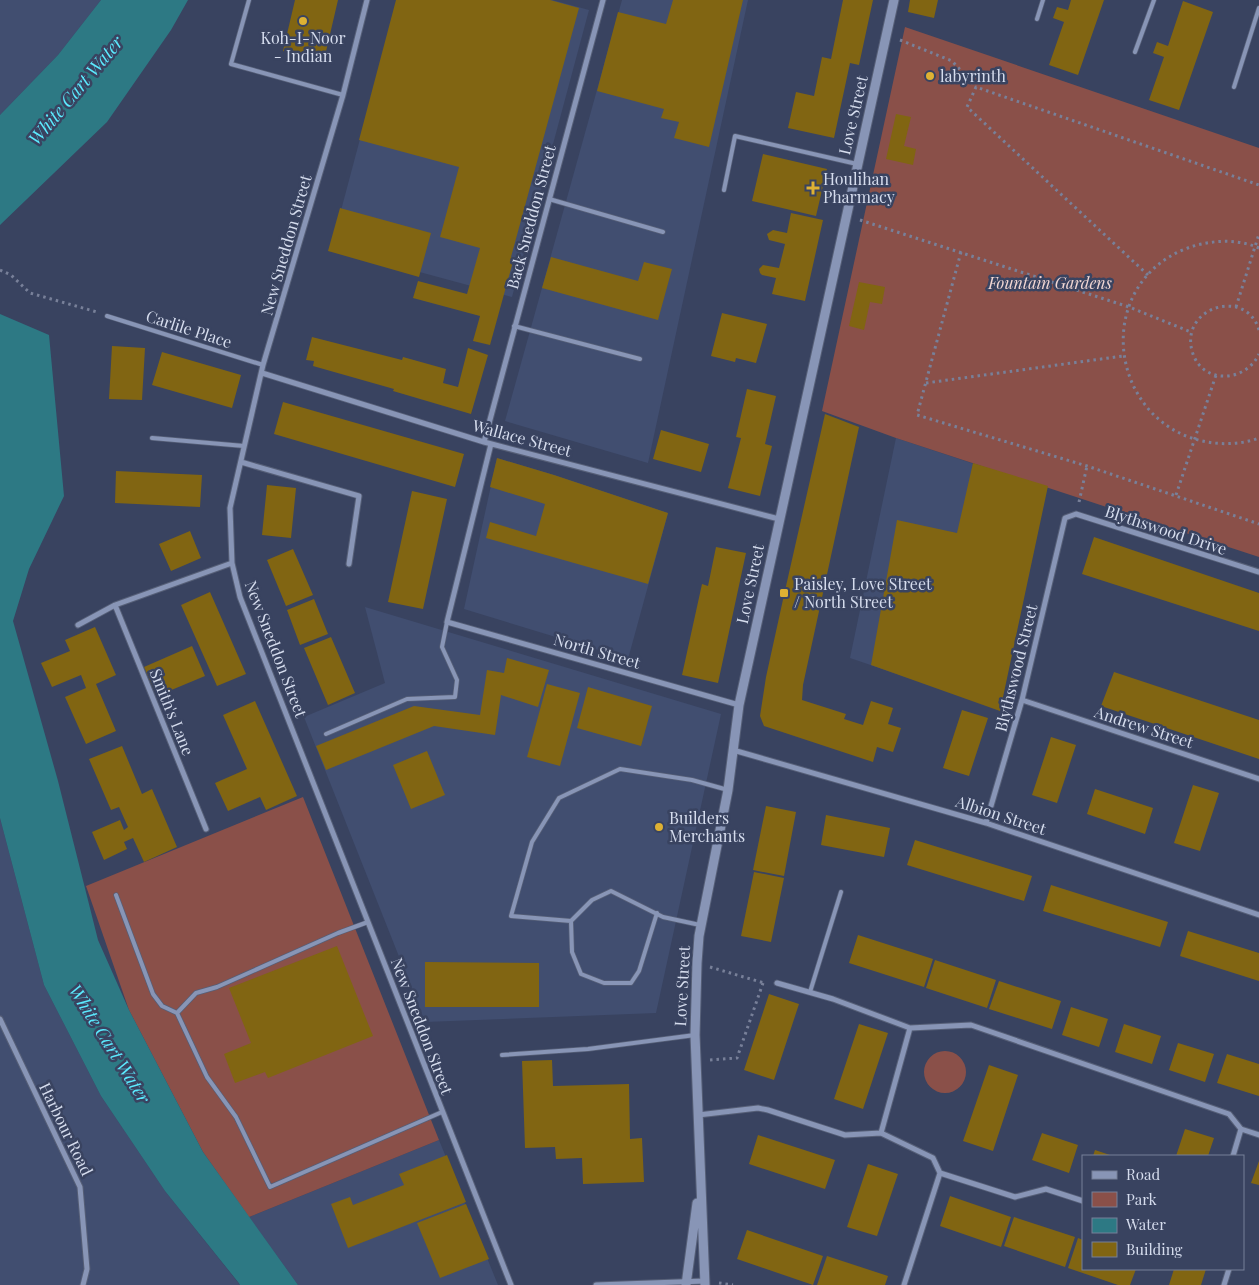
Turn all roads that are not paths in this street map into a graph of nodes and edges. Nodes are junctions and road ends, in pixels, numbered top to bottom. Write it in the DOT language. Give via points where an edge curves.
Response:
graph roads {
  1 [pos="249,0"];
  2 [pos="367,0"];
  3 [pos="603,0"];
  4 [pos="894,0"];
  5 [pos="1043,0"];
  6 [pos="1154,0"];
  7 [pos="1259,8"];
  8 [pos="1037,19"];
  9 [pos="1135,52"];
  10 [pos="1234,87"];
  11 [pos="343,95"];
  12 [pos="857,164"];
  13 [pos="724,190"];
  14 [pos="549,199"];
  15 [pos="664,232"];
  16 [pos="107,316"];
  17 [pos="514,326"];
  18 [pos="640,359"];
  19 [pos="264,365"];
  20 [pos="262,373"];
  21 [pos="152,438"];
  22 [pos="484,442"];
  23 [pos="491,444"];
  24 [pos="244,446"];
  25 [pos="241,462"];
  26 [pos="1076,514"];
  27 [pos="779,519"];
  28 [pos="232,562"];
  29 [pos="349,564"];
  30 [pos="1259,572"];
  31 [pos="115,605"];
  32 [pos="447,622"];
  33 [pos="78,625"];
  34 [pos="1022,700"];
  35 [pos="739,704"];
  36 [pos="326,734"];
  37 [pos="732,750"];
  38 [pos="1259,779"];
  39 [pos="728,790"];
  40 [pos="986,822"];
  41 [pos="206,829"];
  42 [pos="841,892"];
  43 [pos="116,895"];
  44 [pos="657,913"];
  45 [pos="1259,915"];
  46 [pos="571,921"];
  47 [pos="368,922"];
  48 [pos="702,925"];
  49 [pos="777,983"];
  50 [pos="810,992"];
  51 [pos="177,1013"];
  52 [pos="0,1019"];
  53 [pos="910,1028"];
  54 [pos="695,1035"];
  55 [pos="502,1055"];
  56 [pos="442,1112"];
  57 [pos="697,1115"];
  58 [pos="1241,1129"];
  59 [pos="881,1133"];
  60 [pos="1259,1135"];
  61 [pos="1233,1155"];
  62 [pos="940,1173"];
  63 [pos="700,1183"];
  64 [pos="1082,1201"];
  65 [pos="1229,1270"];
  66 [pos="686,1283"];
  67 [pos="706,1283"];
  68 [pos="83,1285"];
  69 [pos="511,1285"];
  70 [pos="596,1285"];
  71 [pos="904,1285"];
  72 [pos="1224,1285"];
  1 -- 11 [label="lane" via="231,64"];
  2 -- 11 [label="street, New Sneddon Street"];
  3 -- 14 [label="street, Back Sneddon Street"];
  4 -- 12 [label="street, Love Street"];
  5 -- 8 [label="lane"];
  6 -- 9 [label="lane"];
  7 -- 10 [label="lane"];
  11 -- 19 [label="street, New Sneddon Street"];
  12 -- 13 [label="lane" via="736,136"];
  12 -- 27 [label="street, Love Street"];
  14 -- 15 [label="lane"];
  14 -- 17 [label="street, Back Sneddon Street"];
  16 -- 19 [label="lane, Carlile Place"];
  17 -- 18 [label="lane"];
  17 -- 22 [label="street, Back Sneddon Street"];
  19 -- 20 [label="street, New Sneddon Street"];
  20 -- 22 [label="street, Wallace Street"];
  20 -- 24 [label="street, New Sneddon Street"];
  21 -- 24 [label="lane"];
  22 -- 23 [label="street, Wallace Street"];
  23 -- 27 [label="street, Wallace Street"];
  23 -- 32 [label="street"];
  24 -- 25 [label="street, New Sneddon Street"];
  25 -- 28 [label="street, New Sneddon Street" via="230,508"];
  25 -- 29 [label="street" via="359,496"];
  26 -- 30 [label="street, Blythswood Drive"];
  26 -- 34 [label="street, Blythswood Street" via="1065,518"];
  27 -- 35 [label="street, Love Street"];
  28 -- 31 [label="street"];
  28 -- 47 [label="street, New Sneddon Street" via="240,597"];
  31 -- 33 [label="street"];
  31 -- 41 [label="street, Smith's Lane"];
  32 -- 35 [label="street, North Street"];
  32 -- 36 [label="lane" via="442,647 457,680 455,697 407,699"];
  34 -- 38 [label="street, Andrew Street"];
  34 -- 40 [label="street, Blythswood Street"];
  35 -- 37 [label="street, Love Street"];
  37 -- 39 [label="street, Love Street"];
  37 -- 40 [label="street, Albion Street"];
  39 -- 46 [label="lane" via="692,780 620,769 560,798 532,842 511,916"];
  39 -- 48 [label="street, Love Street"];
  40 -- 45 [label="street, Albion Street"];
  42 -- 50 [label="lane"];
  43 -- 51 [label="lane" via="153,994 162,1006"];
  44 -- 46 [label="lane" via="611,891 592,900"];
  44 -- 46 [label="lane" via="639,971 631,983 604,982 581,974 572,952"];
  44 -- 48 [label="lane"];
  47 -- 51 [label="lane" via="196,993"];
  47 -- 56 [label="street, New Sneddon Street"];
  48 -- 54 [label="street, Love Street" via="696,964"];
  49 -- 50 [label="street"];
  50 -- 53 [label="street"];
  51 -- 56 [label="lane" via="207,1077 236,1117 270,1187"];
  52 -- 68 [label="street, Harbour Road" via="80,1187 87,1270"];
  53 -- 58 [label="street" via="971,1025 1229,1114"];
  53 -- 59 [label="street"];
  54 -- 55 [label="lane" via="588,1049"];
  54 -- 57 [label="street, Love Street"];
  56 -- 69 [label="street, New Sneddon Street"];
  57 -- 59 [label="street" via="758,1108 845,1135"];
  57 -- 63 [label="street, Love Street"];
  58 -- 60 [label="street"];
  58 -- 61 [label="street"];
  59 -- 62 [label="street" via="933,1158"];
  62 -- 64 [label="street" via="1016,1197 1046,1189"];
  62 -- 71 [label="street"];
  63 -- 66 [label="street"];
  63 -- 67 [label="street"];
  65 -- 72 [label="street"];
  66 -- 67 [label="street"];
  66 -- 70 [label="street"];
}
